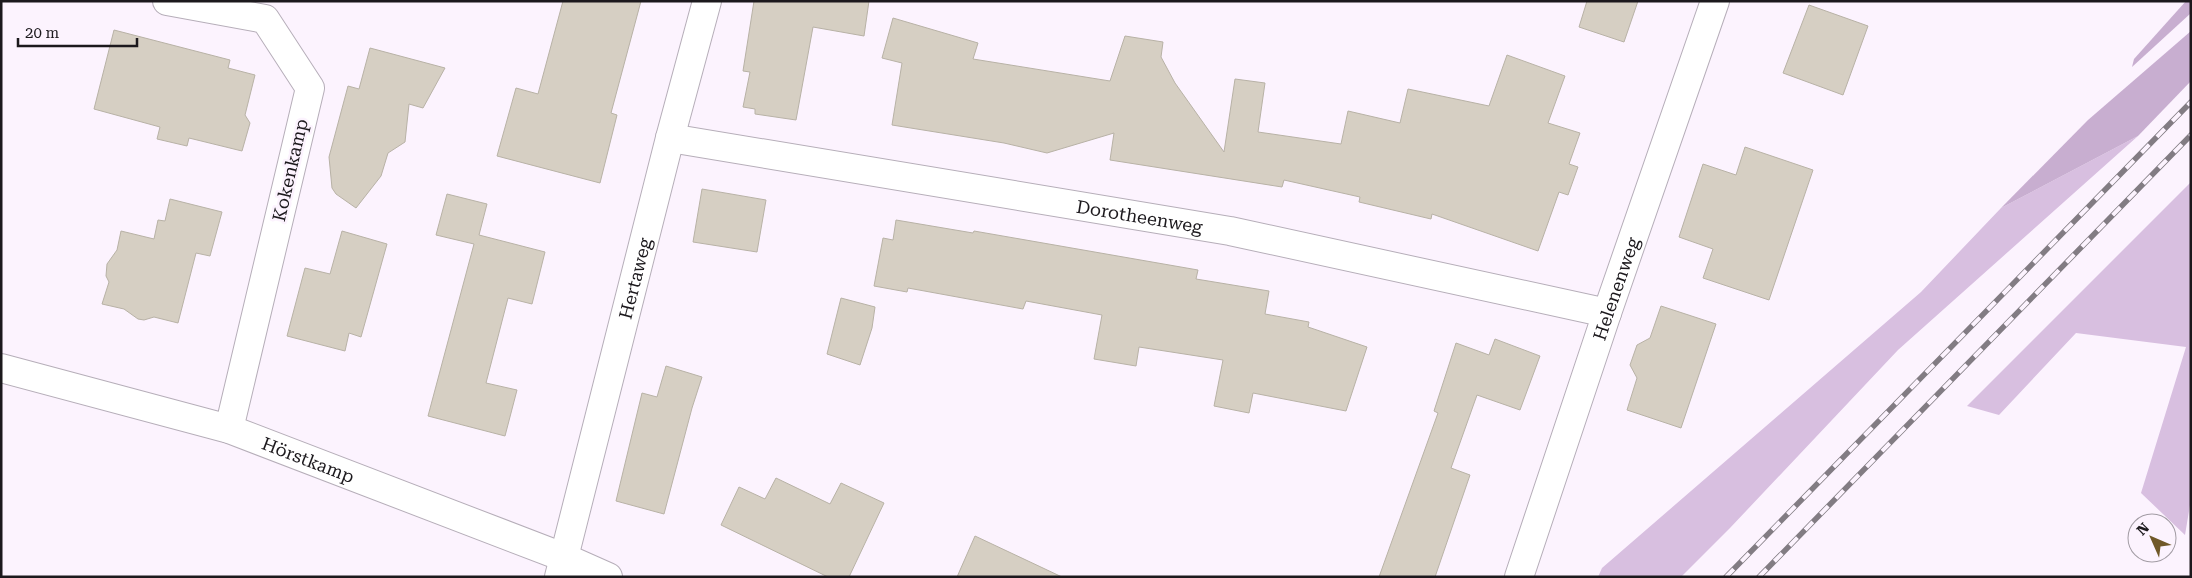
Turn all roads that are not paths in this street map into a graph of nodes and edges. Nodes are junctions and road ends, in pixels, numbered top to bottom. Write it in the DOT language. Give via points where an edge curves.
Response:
graph roads {
  1 [pos="168,1"];
  2 [pos="707,1"];
  3 [pos="1715,1"];
  4 [pos="670,138"];
  5 [pos="1607,313"];
  6 [pos="1,368"];
  7 [pos="228,429"];
  8 [pos="561,567"];
  9 [pos="608,577"];
  10 [pos="1520,577"];
  1 -- 7 [label="street, Kokenkamp" via="265,19 310,88"];
  2 -- 4 [label="street, Hertaweg"];
  3 -- 5 [label="street, Helenenweg"];
  4 -- 5 [label="street, Dorotheenweg" via="1230,231"];
  4 -- 8 [label="street, Hertaweg"];
  5 -- 10 [label="street, Helenenweg"];
  6 -- 7 [label="street, Hörstkamp"];
  7 -- 8 [label="street, Hörstkamp"];
  8 -- 9 [label="street, Hörstkamp"];
}
